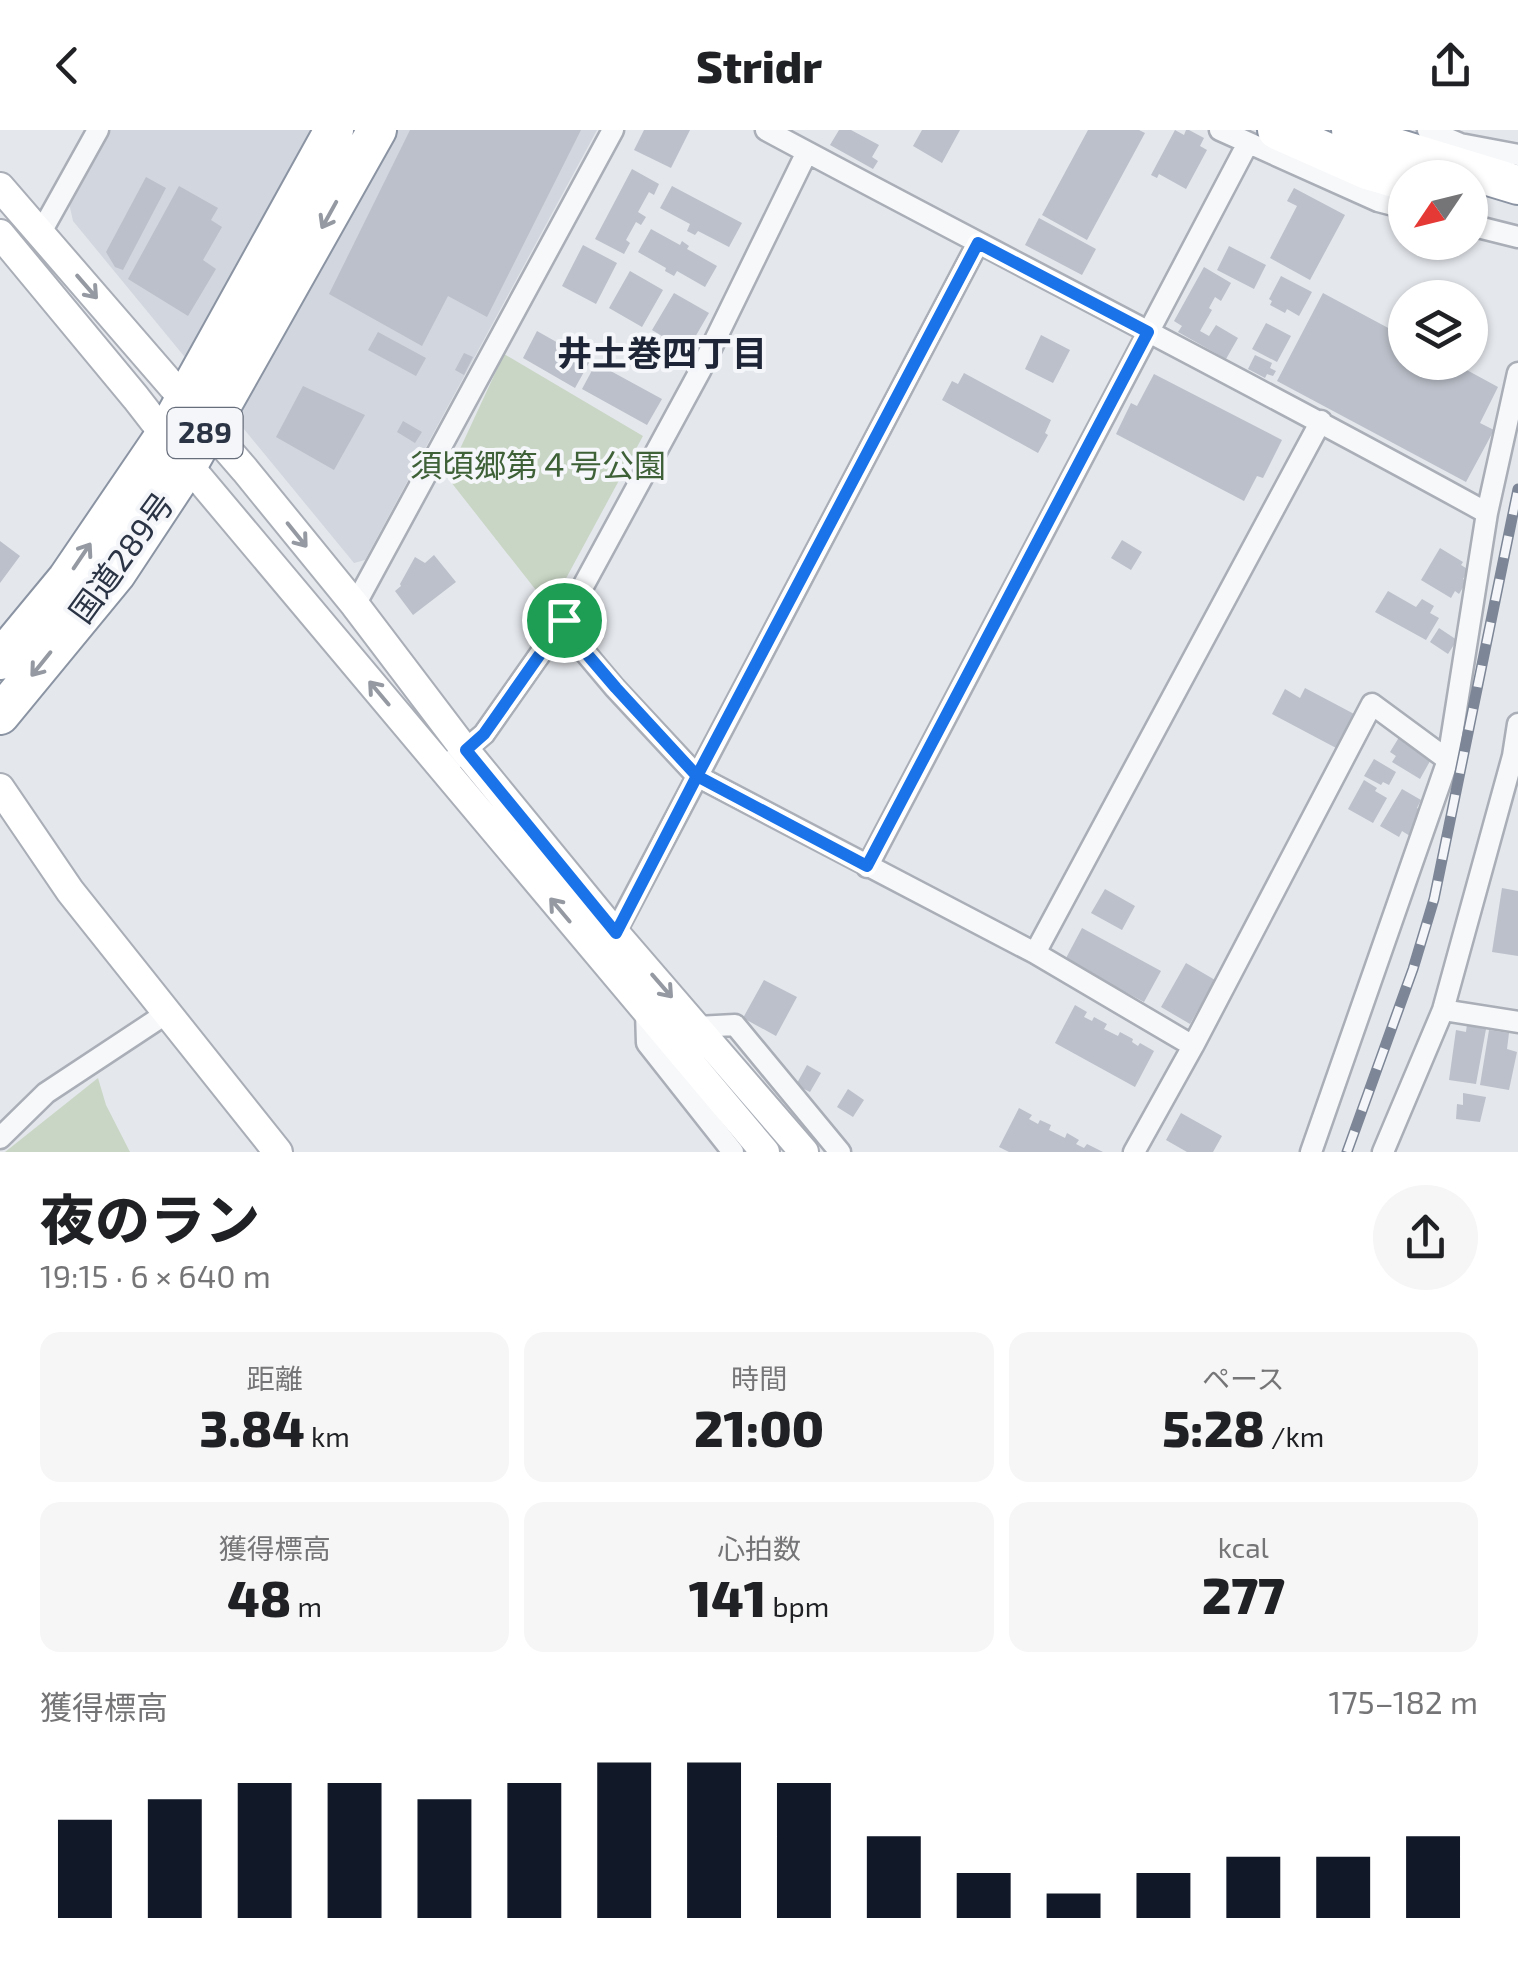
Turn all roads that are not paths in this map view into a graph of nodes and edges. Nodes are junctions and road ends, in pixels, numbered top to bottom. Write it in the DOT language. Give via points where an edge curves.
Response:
graph roads {
  1 [pos="98,130"];
  2 [pos="334,130"];
  3 [pos="377,130"];
  4 [pos="613,130"];
  5 [pos="766,130"];
  6 [pos="1220,130"];
  7 [pos="1350,130"];
  8 [pos="1428,130"];
  9 [pos="1262,136"];
  10 [pos="807,152"];
  11 [pos="1518,155"];
  12 [pos="1388,176"];
  13 [pos="1518,185"];
  14 [pos="0,187"];
  15 [pos="1388,204"];
  16 [pos="1488,204"];
  17 [pos="1518,211"];
  18 [pos="1488,229"];
  19 [pos="0,234"];
  20 [pos="40,234"];
  21 [pos="1518,237"];
  22 [pos="978,243"];
  23 [pos="1148,332"];
  24 [pos="1518,374"];
  25 [pos="196,414"];
  26 [pos="1321,421"];
  27 [pos="164,435"];
  28 [pos="188,465"];
  29 [pos="1486,512"];
  30 [pos="355,604"];
  31 [pos="564,620"];
  32 [pos="0,660"];
  33 [pos="0,715"];
  34 [pos="1518,724"];
  35 [pos="466,750"];
  36 [pos="1448,760"];
  37 [pos="442,768"];
  38 [pos="697,776"];
  39 [pos="0,788"];
  40 [pos="867,866"];
  41 [pos="616,933"];
  42 [pos="1035,953"];
  43 [pos="1443,1010"];
  44 [pos="646,1011"];
  45 [pos="167,1013"];
  46 [pos="1518,1022"];
  47 [pos="697,1027"];
  48 [pos="1193,1046"];
  49 [pos="0,1138"];
  50 [pos="278,1152"];
  51 [pos="733,1152"];
  52 [pos="766,1152"];
  53 [pos="804,1152"];
  54 [pos="840,1152"];
  55 [pos="1134,1152"];
  56 [pos="1311,1152"];
  57 [pos="1383,1152"];
  1 -- 20 [label="street"];
  2 -- 25 [label="highway, 国道289号 / 289"];
  3 -- 25 [label="highway, 国道289号 / 289, one-way"];
  4 -- 30 [label="street"];
  5 -- 10 [label="street"];
  6 -- 9 [label="street"];
  7 -- 13 [label="highway"];
  8 -- 11 [label="street"];
  9 -- 12 [label="highway"];
  9 -- 15 [label="street"];
  9 -- 23 [label="street"];
  10 -- 22 [label="street"];
  10 -- 31 [label="street" via="700,370"];
  14 -- 20 [label="street"];
  16 -- 17 [label="highway"];
  18 -- 21 [label="street"];
  19 -- 27 [label="street"];
  20 -- 25 [label="street, one-way"];
  22 -- 23 [label="street"];
  22 -- 38 [label="street"];
  23 -- 26 [label="street"];
  23 -- 40 [label="street"];
  24 -- 29 [label="street"];
  25 -- 27 [label="highway, 国道289号 / 289"];
  25 -- 28 [label="highway, 国道289号 / 289"];
  25 -- 30 [label="street, one-way"];
  26 -- 29 [label="street"];
  26 -- 42 [label="street"];
  27 -- 28 [label="street"];
  32 -- 27 [label="highway, 国道289号 / 289, one-way" via="67,579"];
  28 -- 33 [label="highway, 国道289号 / 289, one-way" via="116,574"];
  37 -- 28 [label="street, one-way"];
  29 -- 36 [label="street"];
  30 -- 35 [label="street"];
  31 -- 35 [label="street"];
  31 -- 38 [label="street" via="583,650"];
  34 -- 43 [label="street"];
  35 -- 37 [label="street"];
  35 -- 41 [label="street"];
  36 -- 48 [label="street" via="1372,704"];
  36 -- 56 [label="street"];
  44 -- 37 [label="street, one-way"];
  38 -- 40 [label="street"];
  38 -- 41 [label="street"];
  39 -- 45 [label="street"];
  40 -- 42 [label="street"];
  41 -- 47 [label="street, one-way"];
  42 -- 48 [label="street"];
  43 -- 46 [label="street"];
  43 -- 57 [label="street"];
  44 -- 51 [label="street" via="647,1043"];
  44 -- 52 [label="street"];
  45 -- 49 [label="street" via="46,1093"];
  45 -- 50 [label="street"];
  47 -- 53 [label="street"];
  47 -- 54 [label="street" via="735,1025"];
  48 -- 55 [label="street"];
}
